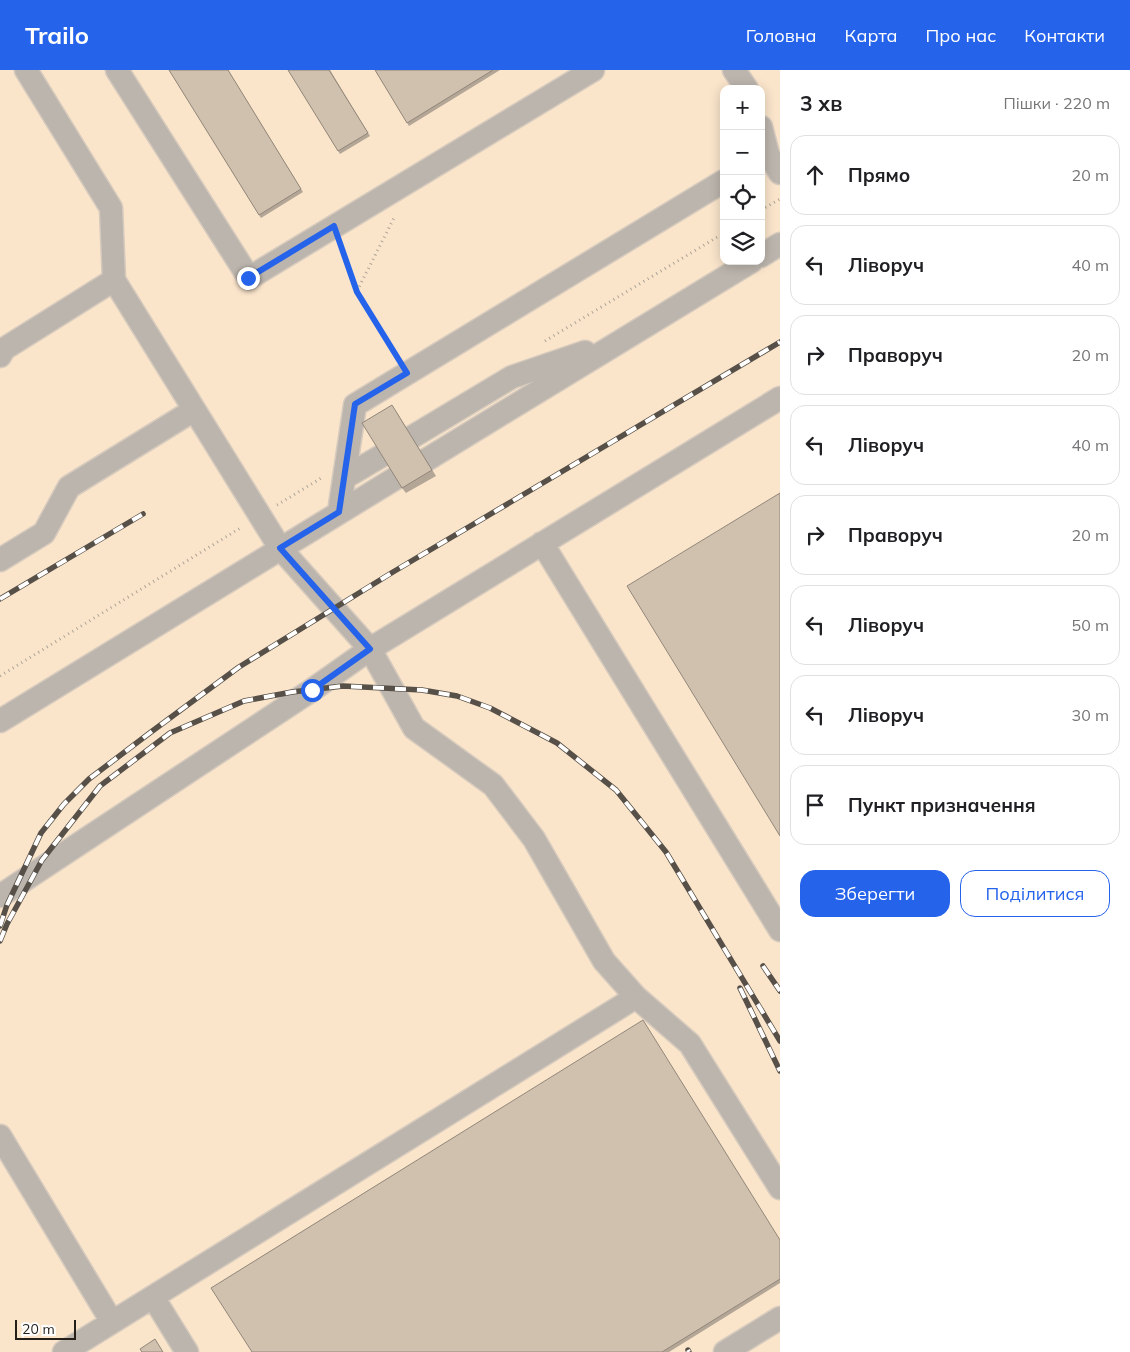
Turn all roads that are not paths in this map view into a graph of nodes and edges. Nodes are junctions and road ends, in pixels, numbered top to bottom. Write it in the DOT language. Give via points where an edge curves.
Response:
graph roads {
  1 [pos="26,70"];
  2 [pos="117,70"];
  3 [pos="593,70"];
  4 [pos="734,70"];
  5 [pos="744,85"];
  6 [pos="765,156"];
  7 [pos="780,173"];
  8 [pos="720,183"];
  9 [pos="780,244"];
  10 [pos="765,253"];
  11 [pos="745,265"];
  12 [pos="114,280"];
  13 [pos="625,339"];
  14 [pos="0,356"];
  15 [pos="780,398"];
  16 [pos="194,410"];
  17 [pos="412,437"];
  18 [pos="382,455"];
  19 [pos="426,460"];
  20 [pos="345,470"];
  21 [pos="396,478"];
  22 [pos="339,512"];
  23 [pos="542,543"];
  24 [pos="280,548"];
  25 [pos="0,560"];
  26 [pos="370,649"];
  27 [pos="0,721"];
  28 [pos="0,896"];
  29 [pos="780,930"];
  30 [pos="636,997"];
  31 [pos="0,1136"];
  32 [pos="780,1188"];
  33 [pos="153,1297"];
  34 [pos="780,1318"];
  35 [pos="112,1322"];
  36 [pos="64,1352"];
  37 [pos="187,1352"];
  38 [pos="726,1352"];
  1 -- 12 [label="lane" via="111,208"];
  2 -- 3 [label="lane" via="248,278"];
  4 -- 5 [label="lane"];
  6 -- 7 [label="lane"];
  8 -- 20 [label="lane" via="355,404"];
  9 -- 10 [label="lane"];
  11 -- 13 [label="lane"];
  12 -- 14 [label="lane" via="4,349"];
  12 -- 16 [label="lane"];
  13 -- 17 [label="lane" via="512,377"];
  13 -- 19 [label="lane"];
  15 -- 23 [label="lane"];
  16 -- 24 [label="lane"];
  16 -- 25 [label="lane" via="69,487 44,533"];
  18 -- 20 [label="lane"];
  20 -- 22 [label="lane"];
  21 -- 22 [label="lane"];
  22 -- 24 [label="lane"];
  23 -- 26 [label="lane"];
  23 -- 29 [label="lane"];
  24 -- 26 [label="lane"];
  24 -- 27 [label="lane"];
  26 -- 28 [label="lane"];
  26 -- 30 [label="lane" via="414,728 493,785 534,839 604,960"];
  30 -- 32 [label="lane" via="690,1044"];
  30 -- 33 [label="lane"];
  31 -- 35 [label="lane"];
  33 -- 35 [label="lane"];
  33 -- 37 [label="lane"];
  34 -- 38 [label="lane"];
  35 -- 36 [label="lane"];
}
